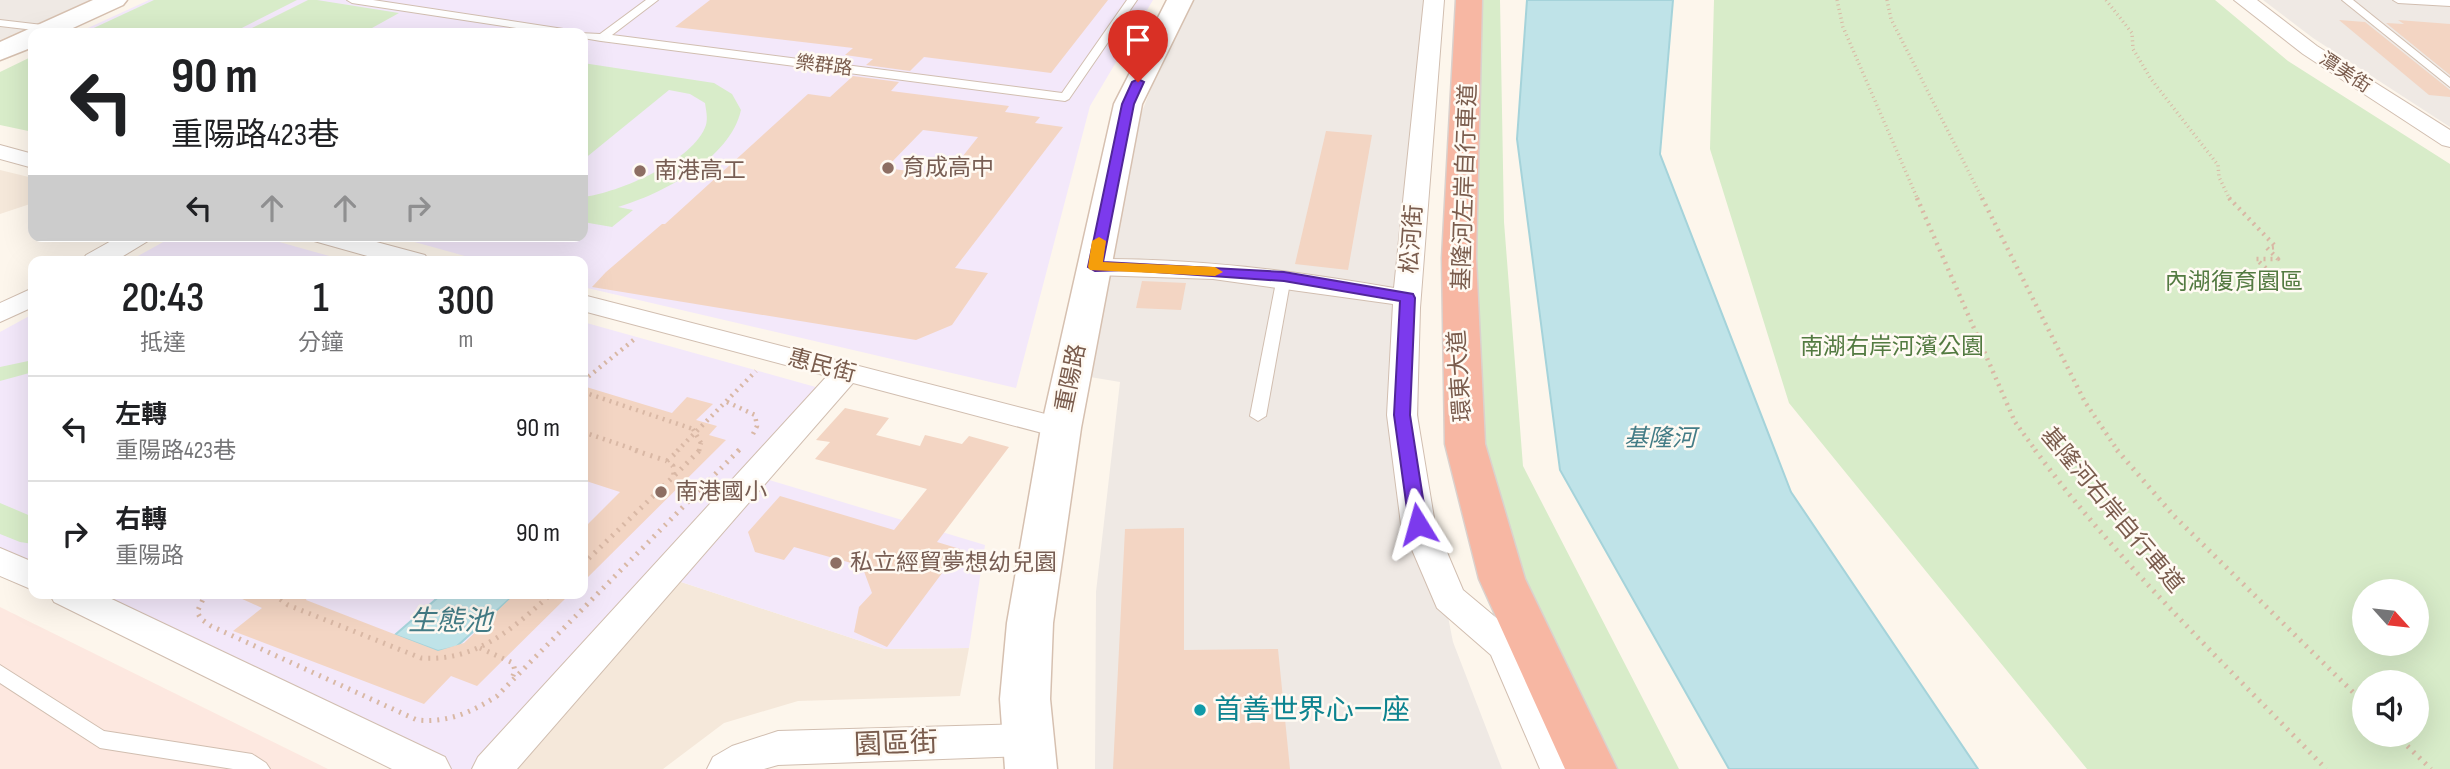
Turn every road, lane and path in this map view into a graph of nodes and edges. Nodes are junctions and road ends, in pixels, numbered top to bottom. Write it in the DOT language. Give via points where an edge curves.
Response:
graph roads {
  1 [pos="114,0"];
  2 [pos="352,0"];
  3 [pos="653,0"];
  4 [pos="1132,0"];
  5 [pos="1180,0"];
  6 [pos="1434,0"];
  7 [pos="1469,0"];
  8 [pos="1837,0"];
  9 [pos="1887,0"];
  10 [pos="2106,0"];
  11 [pos="2244,0"];
  12 [pos="2347,0"];
  13 [pos="2398,0"];
  14 [pos="2450,2"];
  15 [pos="0,23"];
  16 [pos="53,28"];
  17 [pos="537,28"];
  18 [pos="28,30"];
  19 [pos="588,36"];
  20 [pos="601,38"];
  21 [pos="28,39"];
  22 [pos="0,52"];
  23 [pos="2450,84"];
  24 [pos="2450,140"];
  25 [pos="0,152"];
  26 [pos="28,160"];
  27 [pos="128,242"];
  28 [pos="344,242"];
  29 [pos="104,256"];
  30 [pos="392,256"];
  31 [pos="1095,267"];
  32 [pos="2272,274"];
  33 [pos="1284,277"];
  34 [pos="1407,298"];
  35 [pos="28,299"];
  36 [pos="588,304"];
  37 [pos="0,314"];
  38 [pos="636,337"];
  39 [pos="756,371"];
  40 [pos="847,372"];
  41 [pos="588,373"];
  42 [pos="588,394"];
  43 [pos="727,402"];
  44 [pos="1258,416"];
  45 [pos="1060,428"];
  46 [pos="588,434"];
  47 [pos="667,461"];
  48 [pos="674,476"];
  49 [pos="588,559"];
  50 [pos="0,561"];
  51 [pos="28,575"];
  52 [pos="78,599"];
  53 [pos="203,599"];
  54 [pos="280,599"];
  55 [pos="546,599"];
  56 [pos="481,647"];
  57 [pos="0,673"];
  58 [pos="508,685"];
  59 [pos="2352,692"];
  60 [pos="2408,747"];
  61 [pos="1029,755"];
  62 [pos="260,769"];
  63 [pos="430,769"];
  64 [pos="492,769"];
  65 [pos="727,769"];
  66 [pos="1560,769"];
  67 [pos="1586,769"];
  68 [pos="1591,769"];
  69 [pos="2326,769"];
  70 [pos="2431,769"];
  1 -- 16 [label="street"];
  2 -- 17 [label="lane"];
  3 -- 20 [label="lane"];
  4 -- 20 [label="lane, 樂群路" via="1065,97"];
  5 -- 31 [label="street, 重陽路" via="1128,104"];
  6 -- 34 [label="street, 松河街"];
  7 -- 67 [label="highway, 環東大道" via="1461,80 1465,164 1456,388 1468,463 1510,605"];
  7 -- 68 [label="highway, 環東大道" via="1459,258 1465,444 1502,579"];
  8 -- 69 [label="path, 基隆河右岸自行車道" via="1843,26 2015,422 2060,485"];
  9 -- 59 [label="path" via="1891,19 2085,402 2123,459 2174,516"];
  10 -- 32 [label="path" via="2132,33 2133,49 2151,79 2218,165 2217,179 2238,209 2276,247 2267,248 2278,258 2256,259"];
  11 -- 24 [label="street, 潭美街" via="2310,50"];
  12 -- 23 [label="lane"];
  13 -- 14 [label="lane"];
  15 -- 18 [label="lane"];
  19 -- 20 [label="lane, 樂群路"];
  21 -- 22 [label="street"];
  25 -- 26 [label="street"];
  27 -- 29 [label="street"];
  28 -- 30 [label="street"];
  31 -- 33 [label="street"];
  31 -- 45 [label="street, 重陽路"];
  33 -- 34 [label="street"];
  33 -- 44 [label="lane"];
  34 -- 66 [label="street, 松河街" via="1402,415 1418,524 1449,598 1505,646"];
  35 -- 37 [label="street"];
  36 -- 40 [label="street, 惠民街"];
  38 -- 41 [label="path"];
  39 -- 43 [label="path"];
  40 -- 45 [label="street, 惠民街"];
  40 -- 64 [label="street"];
  42 -- 48 [label="path, bridge" via="692,429 701,443 699,452"];
  43 -- 47 [label="path"];
  43 -- 58 [label="path" via="755,415 754,434"];
  45 -- 61 [label="street, 重陽路" via="1030,623 1025,699"];
  46 -- 47 [label="path"];
  47 -- 48 [label="path"];
  48 -- 49 [label="path"];
  50 -- 51 [label="street"];
  52 -- 63 [label="street"];
  53 -- 58 [label="path" via="197,612 204,622 416,720 455,718 484,705"];
  54 -- 56 [label="path" via="421,658 458,656"];
  55 -- 56 [label="path" via="512,630"];
  56 -- 58 [label="path" via="516,666"];
  57 -- 62 [label="lane" via="100,739 252,763"];
  60 -- 70 [label="path"];
  61 -- 65 [label="street, 園區街" via="778,748"];
}
